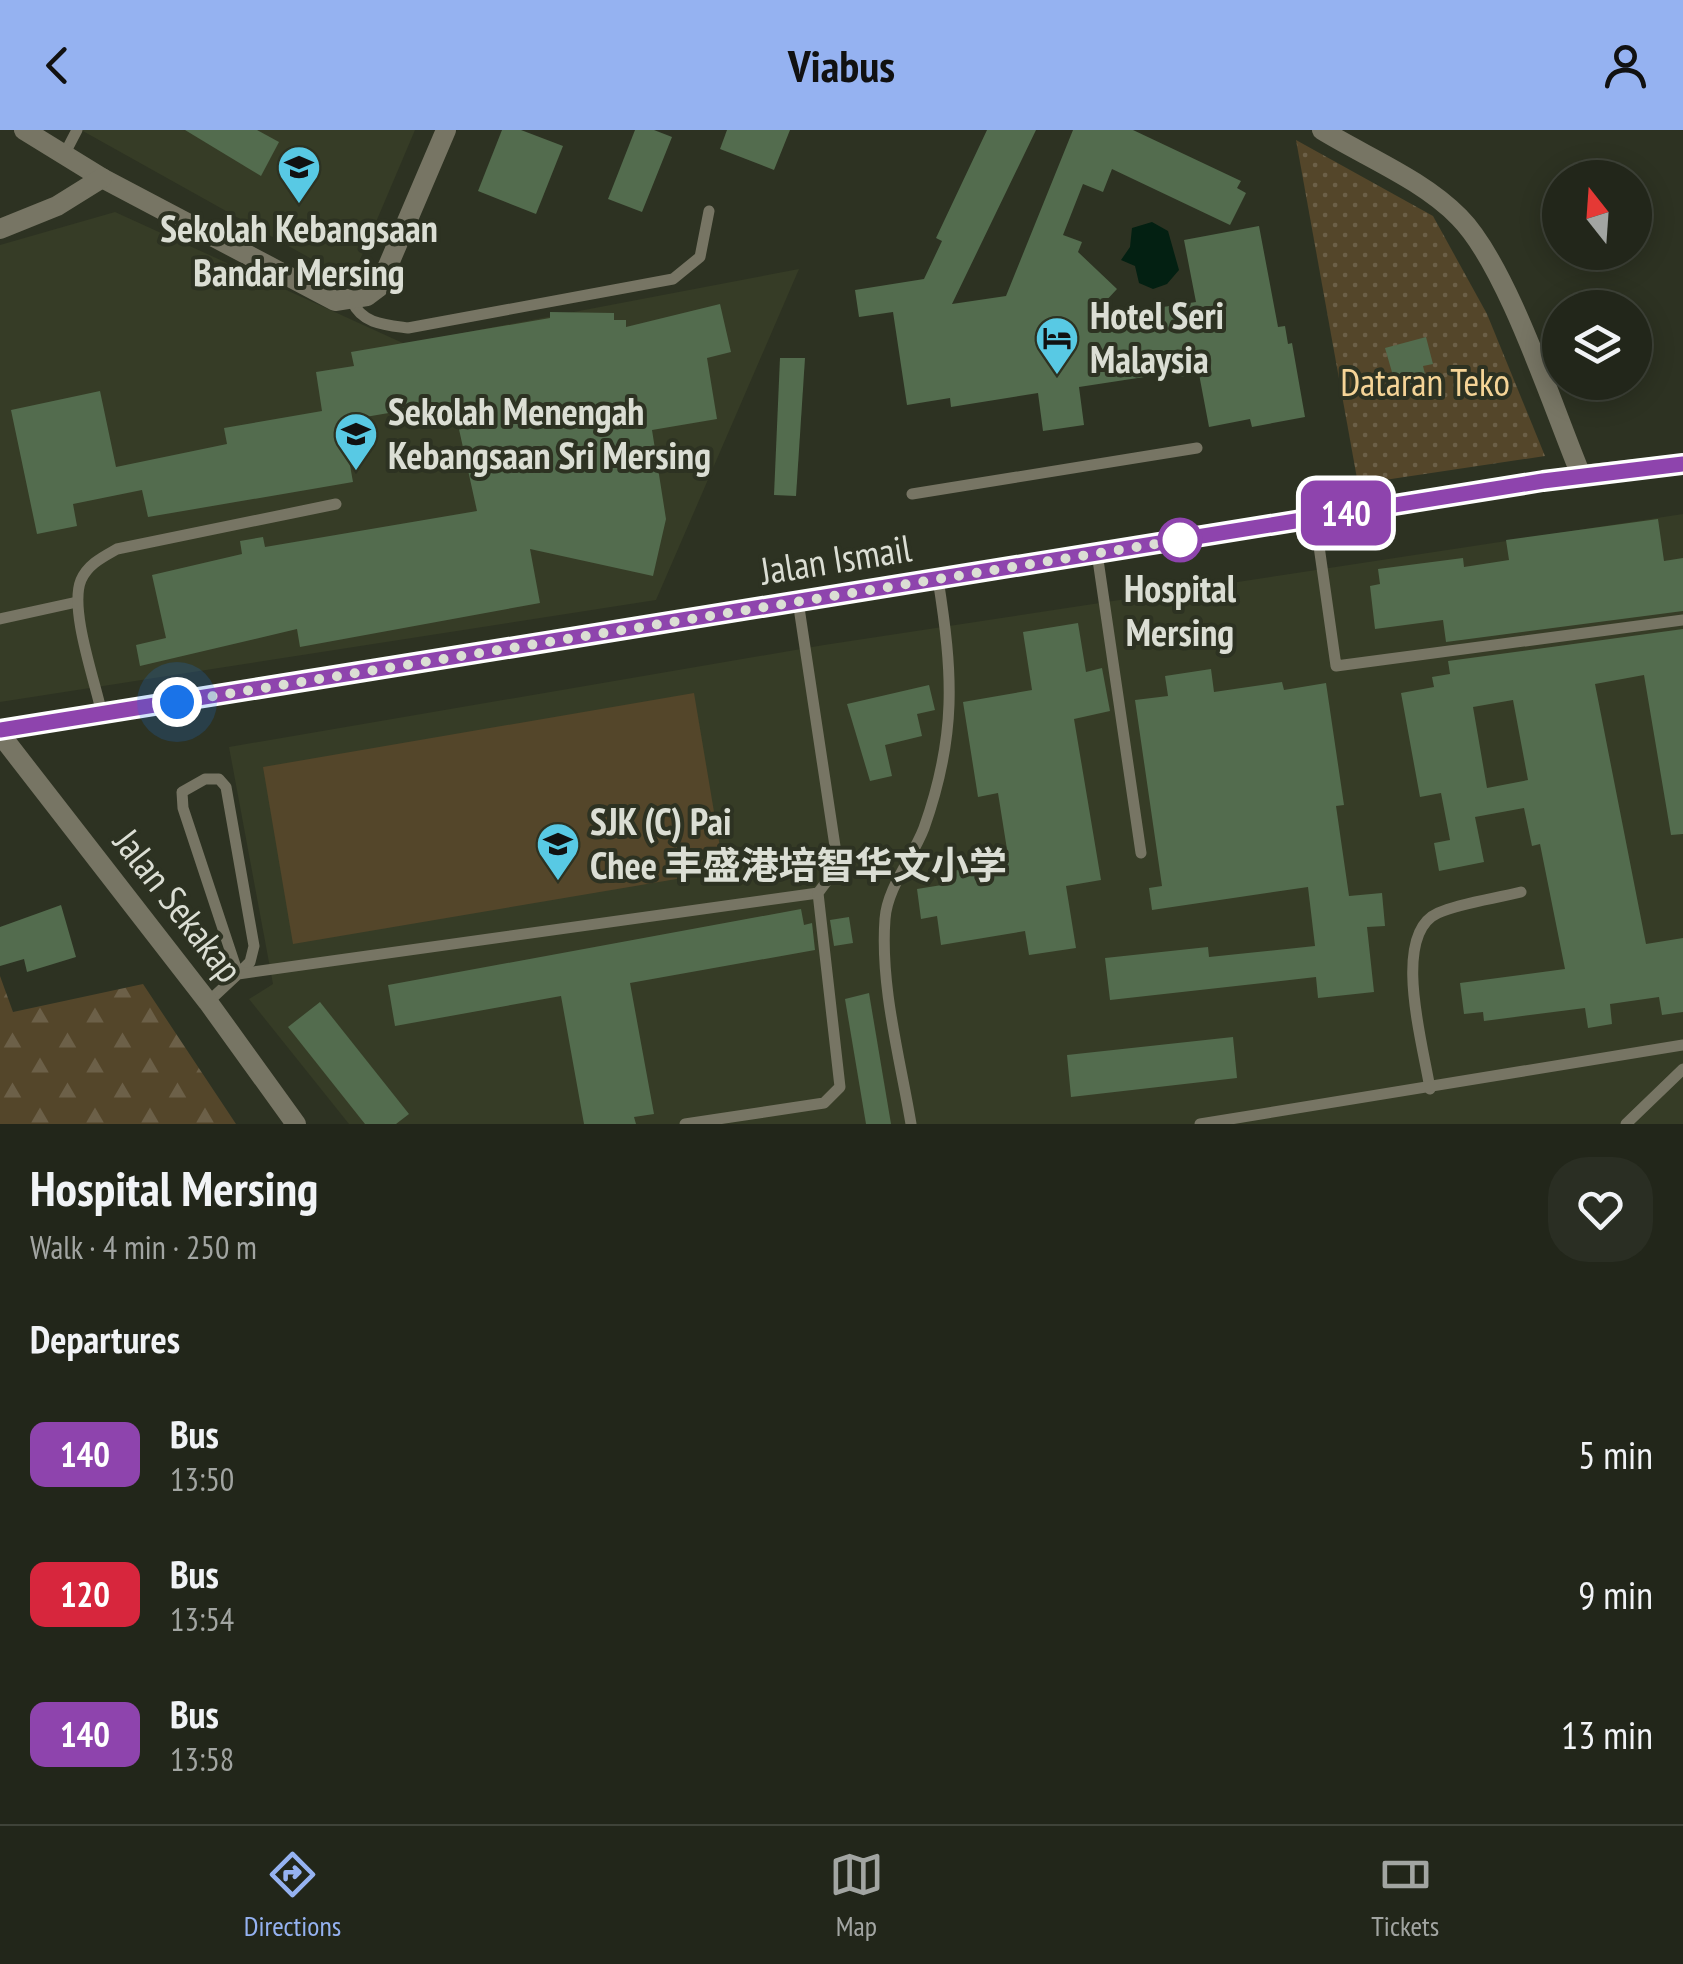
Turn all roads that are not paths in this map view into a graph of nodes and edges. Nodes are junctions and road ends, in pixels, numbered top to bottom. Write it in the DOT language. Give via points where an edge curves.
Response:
graph roads {
  1 [pos="24,130"];
  2 [pos="77,130"];
  3 [pos="446,130"];
  4 [pos="1322,130"];
  5 [pos="64,154"];
  6 [pos="102,178"];
  7 [pos="709,210"];
  8 [pos="0,229"];
  9 [pos="352,301"];
  10 [pos="1196,448"];
  11 [pos="1683,464"];
  12 [pos="1581,475"];
  13 [pos="912,494"];
  14 [pos="336,504"];
  15 [pos="1315,518"];
  16 [pos="1097,553"];
  17 [pos="938,579"];
  18 [pos="76,602"];
  19 [pos="798,602"];
  20 [pos="0,618"];
  21 [pos="1683,620"];
  22 [pos="102,714"];
  23 [pos="0,732"];
  24 [pos="1141,852"];
  25 [pos="1521,892"];
  26 [pos="818,893"];
  27 [pos="238,974"];
  28 [pos="208,1002"];
  29 [pos="1683,1044"];
  30 [pos="1683,1069"];
  31 [pos="1430,1089"];
  32 [pos="296,1124"];
  33 [pos="685,1124"];
  34 [pos="910,1124"];
  35 [pos="1200,1124"];
  36 [pos="1626,1124"];
  1 -- 5 [label="street"];
  2 -- 5 [label="lane"];
  3 -- 9 [label="street" via="378,287"];
  4 -- 12 [label="street" via="1428,194 1474,234 1498,275"];
  5 -- 6 [label="street"];
  6 -- 8 [label="street"];
  6 -- 9 [label="street" via="335,302"];
  7 -- 9 [label="lane" via="700,257 674,279 408,328 362,316"];
  10 -- 13 [label="lane"];
  11 -- 12 [label="street, Jalan Ismail"];
  12 -- 15 [label="street, Jalan Ismail"];
  14 -- 18 [label="lane" via="117,549 95,561"];
  15 -- 16 [label="street, Jalan Ismail"];
  15 -- 21 [label="lane" via="1336,666"];
  16 -- 17 [label="street, Jalan Ismail"];
  16 -- 24 [label="lane"];
  17 -- 19 [label="street, Jalan Ismail"];
  17 -- 34 [label="lane" via="952,665 947,754 912,860 885,914"];
  18 -- 20 [label="lane"];
  18 -- 22 [label="lane"];
  19 -- 22 [label="street, Jalan Ismail"];
  19 -- 26 [label="lane" via="838,866"];
  22 -- 23 [label="street, Jalan Ismail"];
  23 -- 28 [label="street, Jalan Sekakap"];
  25 -- 31 [label="lane" via="1435,914 1421,927 1412,972"];
  26 -- 27 [label="lane"];
  26 -- 33 [label="lane" via="840,1087 824,1103"];
  27 -- 27 [label="lane" via="183,808 182,792 204,779 219,779 226,787 248,910 254,946"];
  27 -- 28 [label="lane"];
  28 -- 32 [label="street, Jalan Sekakap"];
  29 -- 31 [label="lane"];
  30 -- 36 [label="lane"];
  31 -- 35 [label="lane"];
}
